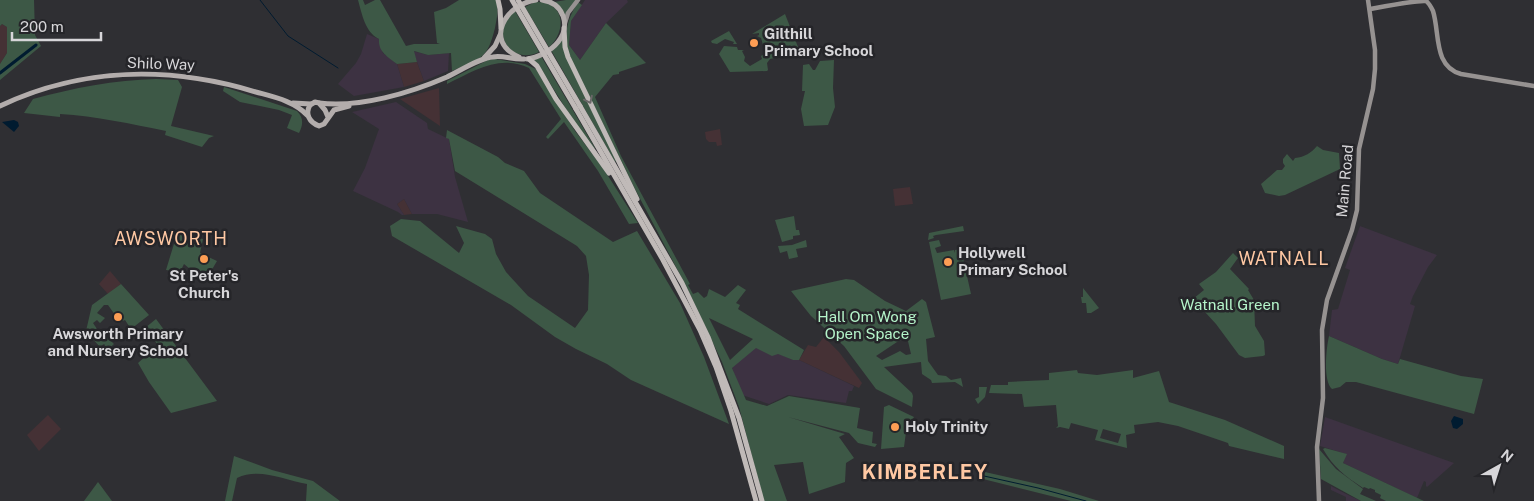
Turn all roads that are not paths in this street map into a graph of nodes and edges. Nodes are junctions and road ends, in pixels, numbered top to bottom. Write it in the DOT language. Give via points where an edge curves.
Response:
graph roads {
  1 [pos="498,0"];
  2 [pos="512,0"];
  3 [pos="518,0"];
  4 [pos="536,0"];
  5 [pos="544,0"];
  6 [pos="556,0"];
  7 [pos="578,0"];
  8 [pos="1368,0"];
  9 [pos="1425,1"];
  10 [pos="1370,9"];
  11 [pos="564,26"];
  12 [pos="500,29"];
  13 [pos="526,59"];
  14 [pos="478,63"];
  15 [pos="1534,86"];
  16 [pos="368,100"];
  17 [pos="290,103"];
  18 [pos="319,103"];
  19 [pos="312,104"];
  20 [pos="0,108"];
  21 [pos="578,108"];
  22 [pos="307,115"];
  23 [pos="328,117"];
  24 [pos="628,200"];
  25 [pos="650,228"];
  26 [pos="756,501"];
  27 [pos="762,501"];
  28 [pos="1319,501"];
  1 -- 12 [label="highway"];
  2 -- 21 [label="highway, bridge"];
  3 -- 21 [label="highway, bridge"];
  4 -- 12 [label="main road" via="513,10"];
  5 -- 6 [label="main road"];
  5 -- 11 [label="main road" via="559,8"];
  7 -- 11 [label="main road" via="568,13"];
  8 -- 10 [label="main road, Main Road"];
  9 -- 10 [label="main road"];
  9 -- 15 [label="main road" via="1433,11 1443,62 1450,70"];
  10 -- 28 [label="main road, Main Road" via="1375,69 1359,149 1357,210 1327,300 1322,330 1323,398 1317,446"];
  11 -- 13 [label="main road" via="559,41 553,47"];
  11 -- 25 [label="highway, one-way" via="568,57"];
  12 -- 13 [label="main road" via="506,49"];
  12 -- 14 [label="main road" via="493,50"];
  13 -- 14 [label="main road" via="495,56"];
  13 -- 24 [label="highway" via="537,66 582,138"];
  14 -- 16 [label="main road" via="427,84"];
  16 -- 18 [label="main road"];
  16 -- 23 [label="main road" via="334,110"];
  17 -- 19 [label="main road, Shilo Way"];
  17 -- 20 [label="main road, Shilo Way" via="218,81 176,75 129,74 64,84 30,94"];
  17 -- 22 [label="main road, Shilo Way"];
  18 -- 19 [label="main road"];
  18 -- 23 [label="main road"];
  19 -- 22 [label="main road"];
  21 -- 24 [label="highway"];
  21 -- 25 [label="highway"];
  22 -- 23 [label="main road" via="319,126"];
  24 -- 26 [label="highway" via="686,303 711,355 731,411"];
  25 -- 27 [label="highway" via="691,301 718,360 739,418"];
}
